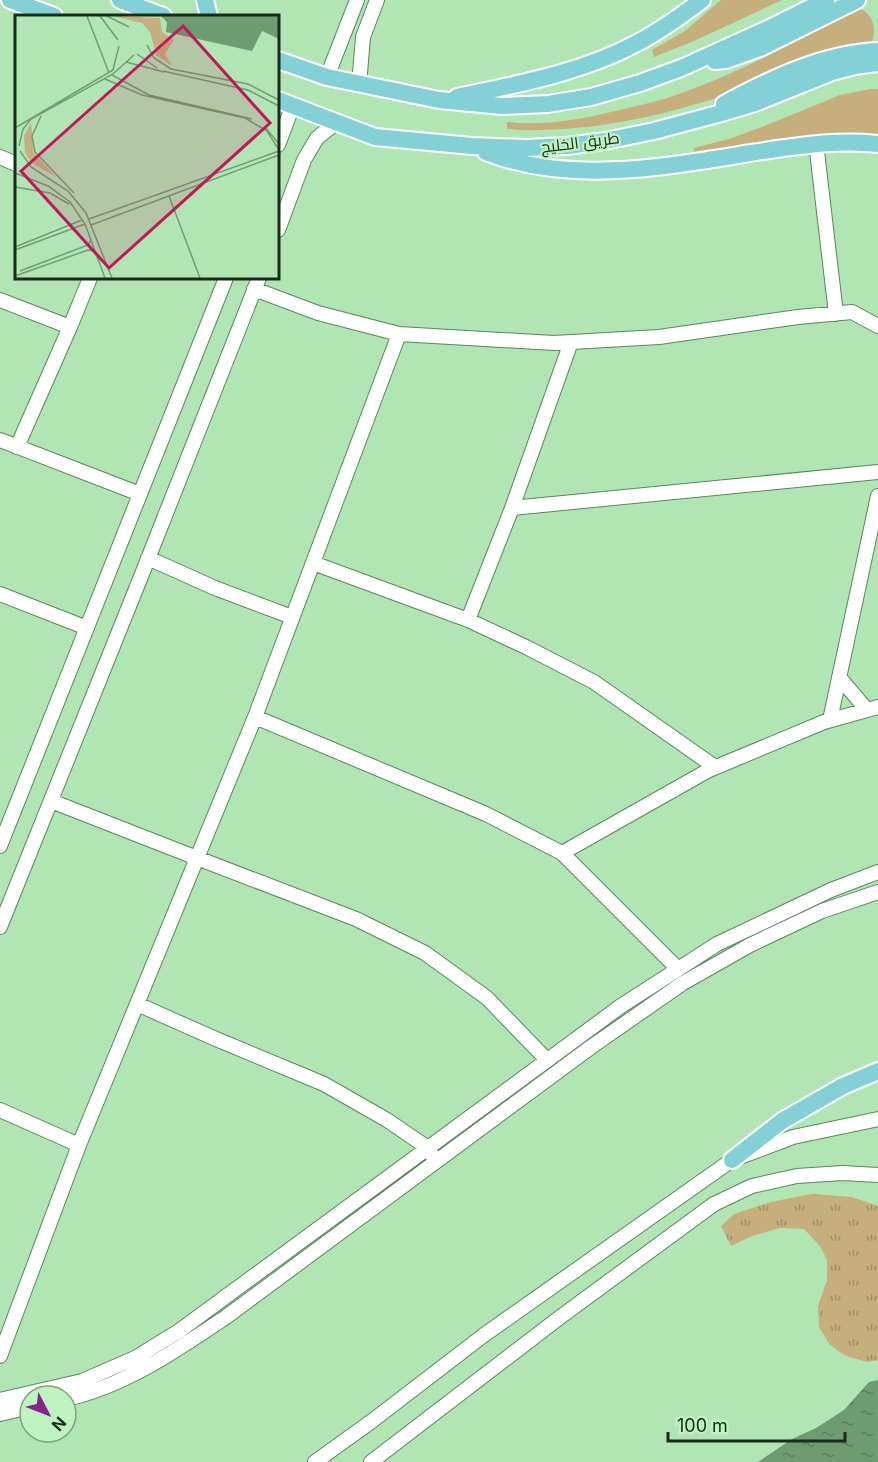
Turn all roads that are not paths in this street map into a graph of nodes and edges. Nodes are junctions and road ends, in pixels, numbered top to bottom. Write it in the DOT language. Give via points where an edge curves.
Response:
graph roads {
  1 [pos="10,0"];
  2 [pos="120,0"];
  3 [pos="160,0"];
  4 [pos="205,0"];
  5 [pos="357,0"];
  6 [pos="378,0"];
  7 [pos="702,0"];
  8 [pos="826,0"];
  9 [pos="857,0"];
  10 [pos="143,9"];
  11 [pos="51,15"];
  12 [pos="160,15"];
  13 [pos="209,15"];
  14 [pos="878,51"];
  15 [pos="279,60"];
  16 [pos="695,62"];
  17 [pos="878,63"];
  18 [pos="327,77"];
  19 [pos="359,85"];
  20 [pos="439,100"];
  21 [pos="285,103"];
  22 [pos="694,120"];
  23 [pos="337,122"];
  24 [pos="279,139"];
  25 [pos="816,144"];
  26 [pos="878,144"];
  27 [pos="472,146"];
  28 [pos="0,157"];
  29 [pos="15,164"];
  30 [pos="279,227"];
  31 [pos="90,279"];
  32 [pos="226,279"];
  33 [pos="256,283"];
  34 [pos="0,300"];
  35 [pos="836,314"];
  36 [pos="878,326"];
  37 [pos="70,327"];
  38 [pos="399,334"];
  39 [pos="571,342"];
  40 [pos="0,440"];
  41 [pos="17,447"];
  42 [pos="878,472"];
  43 [pos="140,494"];
  44 [pos="878,496"];
  45 [pos="512,508"];
  46 [pos="148,558"];
  47 [pos="313,563"];
  48 [pos="0,594"];
  49 [pos="292,617"];
  50 [pos="468,620"];
  51 [pos="87,628"];
  52 [pos="839,676"];
  53 [pos="873,708"];
  54 [pos="255,717"];
  55 [pos="830,720"];
  56 [pos="715,767"];
  57 [pos="51,801"];
  58 [pos="0,846"];
  59 [pos="562,853"];
  60 [pos="197,858"];
  61 [pos="878,872"];
  62 [pos="878,892"];
  63 [pos="0,927"];
  64 [pos="678,969"];
  65 [pos="137,1004"];
  66 [pos="547,1060"];
  67 [pos="878,1071"];
  68 [pos="0,1110"];
  69 [pos="878,1119"];
  70 [pos="79,1145"];
  71 [pos="428,1148"];
  72 [pos="732,1160"];
  73 [pos="437,1161"];
  74 [pos="878,1175"];
  75 [pos="0,1356"];
  76 [pos="78,1396"];
  77 [pos="0,1400"];
  78 [pos="18,1410"];
  79 [pos="0,1414"];
  80 [pos="315,1462"];
  81 [pos="371,1462"];
  1 -- 11 [label="main road"];
  2 -- 10 [label="main road"];
  3 -- 10 [label="main road"];
  4 -- 13 [label="main road"];
  5 -- 18 [label="street"];
  6 -- 19 [label="street" via="363,37"];
  7 -- 20 [label="main road" via="636,44 586,65"];
  8 -- 16 [label="main road"];
  9 -- 16 [label="main road" via="760,48 726,60"];
  10 -- 12 [label="main road"];
  14 -- 22 [label="main road" via="823,61 786,74"];
  15 -- 18 [label="main road"];
  16 -- 20 [label="main road" via="640,83 548,104 502,106"];
  17 -- 22 [label="main road, طريق الخليج" via="832,72 755,103"];
  18 -- 19 [label="main road"];
  19 -- 20 [label="main road"];
  21 -- 23 [label="main road, طريق الخليج"];
  21 -- 24 [label="street"];
  22 -- 27 [label="main road, طريق الخليج" via="567,146"];
  23 -- 27 [label="main road, طريق الخليج" via="375,137"];
  23 -- 30 [label="street" via="317,138 304,160"];
  25 -- 26 [label="main road"];
  25 -- 27 [label="main road" via="681,164 588,171 513,161"];
  25 -- 35 [label="street"];
  28 -- 29 [label="street"];
  31 -- 37 [label="street"];
  32 -- 43 [label="street"];
  33 -- 38 [label="street" via="318,313"];
  33 -- 46 [label="street"];
  34 -- 37 [label="street"];
  35 -- 36 [label="street" via="852,312"];
  35 -- 39 [label="street" via="658,337"];
  37 -- 41 [label="street"];
  38 -- 39 [label="street"];
  38 -- 47 [label="street"];
  39 -- 45 [label="street"];
  40 -- 41 [label="street"];
  41 -- 43 [label="street"];
  42 -- 45 [label="street"];
  43 -- 51 [label="street"];
  44 -- 52 [label="street"];
  45 -- 50 [label="street"];
  46 -- 49 [label="street"];
  46 -- 57 [label="street"];
  47 -- 49 [label="street"];
  47 -- 50 [label="street"];
  48 -- 51 [label="street"];
  49 -- 54 [label="street"];
  50 -- 56 [label="street" via="594,682"];
  51 -- 58 [label="street"];
  52 -- 53 [label="street"];
  52 -- 55 [label="street"];
  53 -- 55 [label="street"];
  54 -- 59 [label="street" via="486,814"];
  54 -- 60 [label="street"];
  55 -- 56 [label="street"];
  56 -- 59 [label="street"];
  57 -- 60 [label="street"];
  57 -- 63 [label="street"];
  59 -- 64 [label="street"];
  60 -- 65 [label="street"];
  60 -- 66 [label="street" via="356,919 425,953 487,998"];
  61 -- 64 [label="street" via="717,944"];
  62 -- 73 [label="street" via="822,911 683,983"];
  64 -- 66 [label="street"];
  65 -- 70 [label="street"];
  65 -- 71 [label="street" via="324,1084"];
  66 -- 71 [label="street"];
  67 -- 72 [label="main road" via="782,1121"];
  68 -- 70 [label="street"];
  69 -- 72 [label="street" via="793,1137"];
  70 -- 75 [label="street"];
  71 -- 73 [label="street"];
  71 -- 77 [label="street" via="189,1325 135,1358 82,1381"];
  72 -- 80 [label="street" via="484,1335"];
  73 -- 76 [label="street" via="176,1351 134,1374"];
  74 -- 81 [label="street" via="797,1176 752,1186 714,1204"];
  78 -- 79 [label="street"];
}
